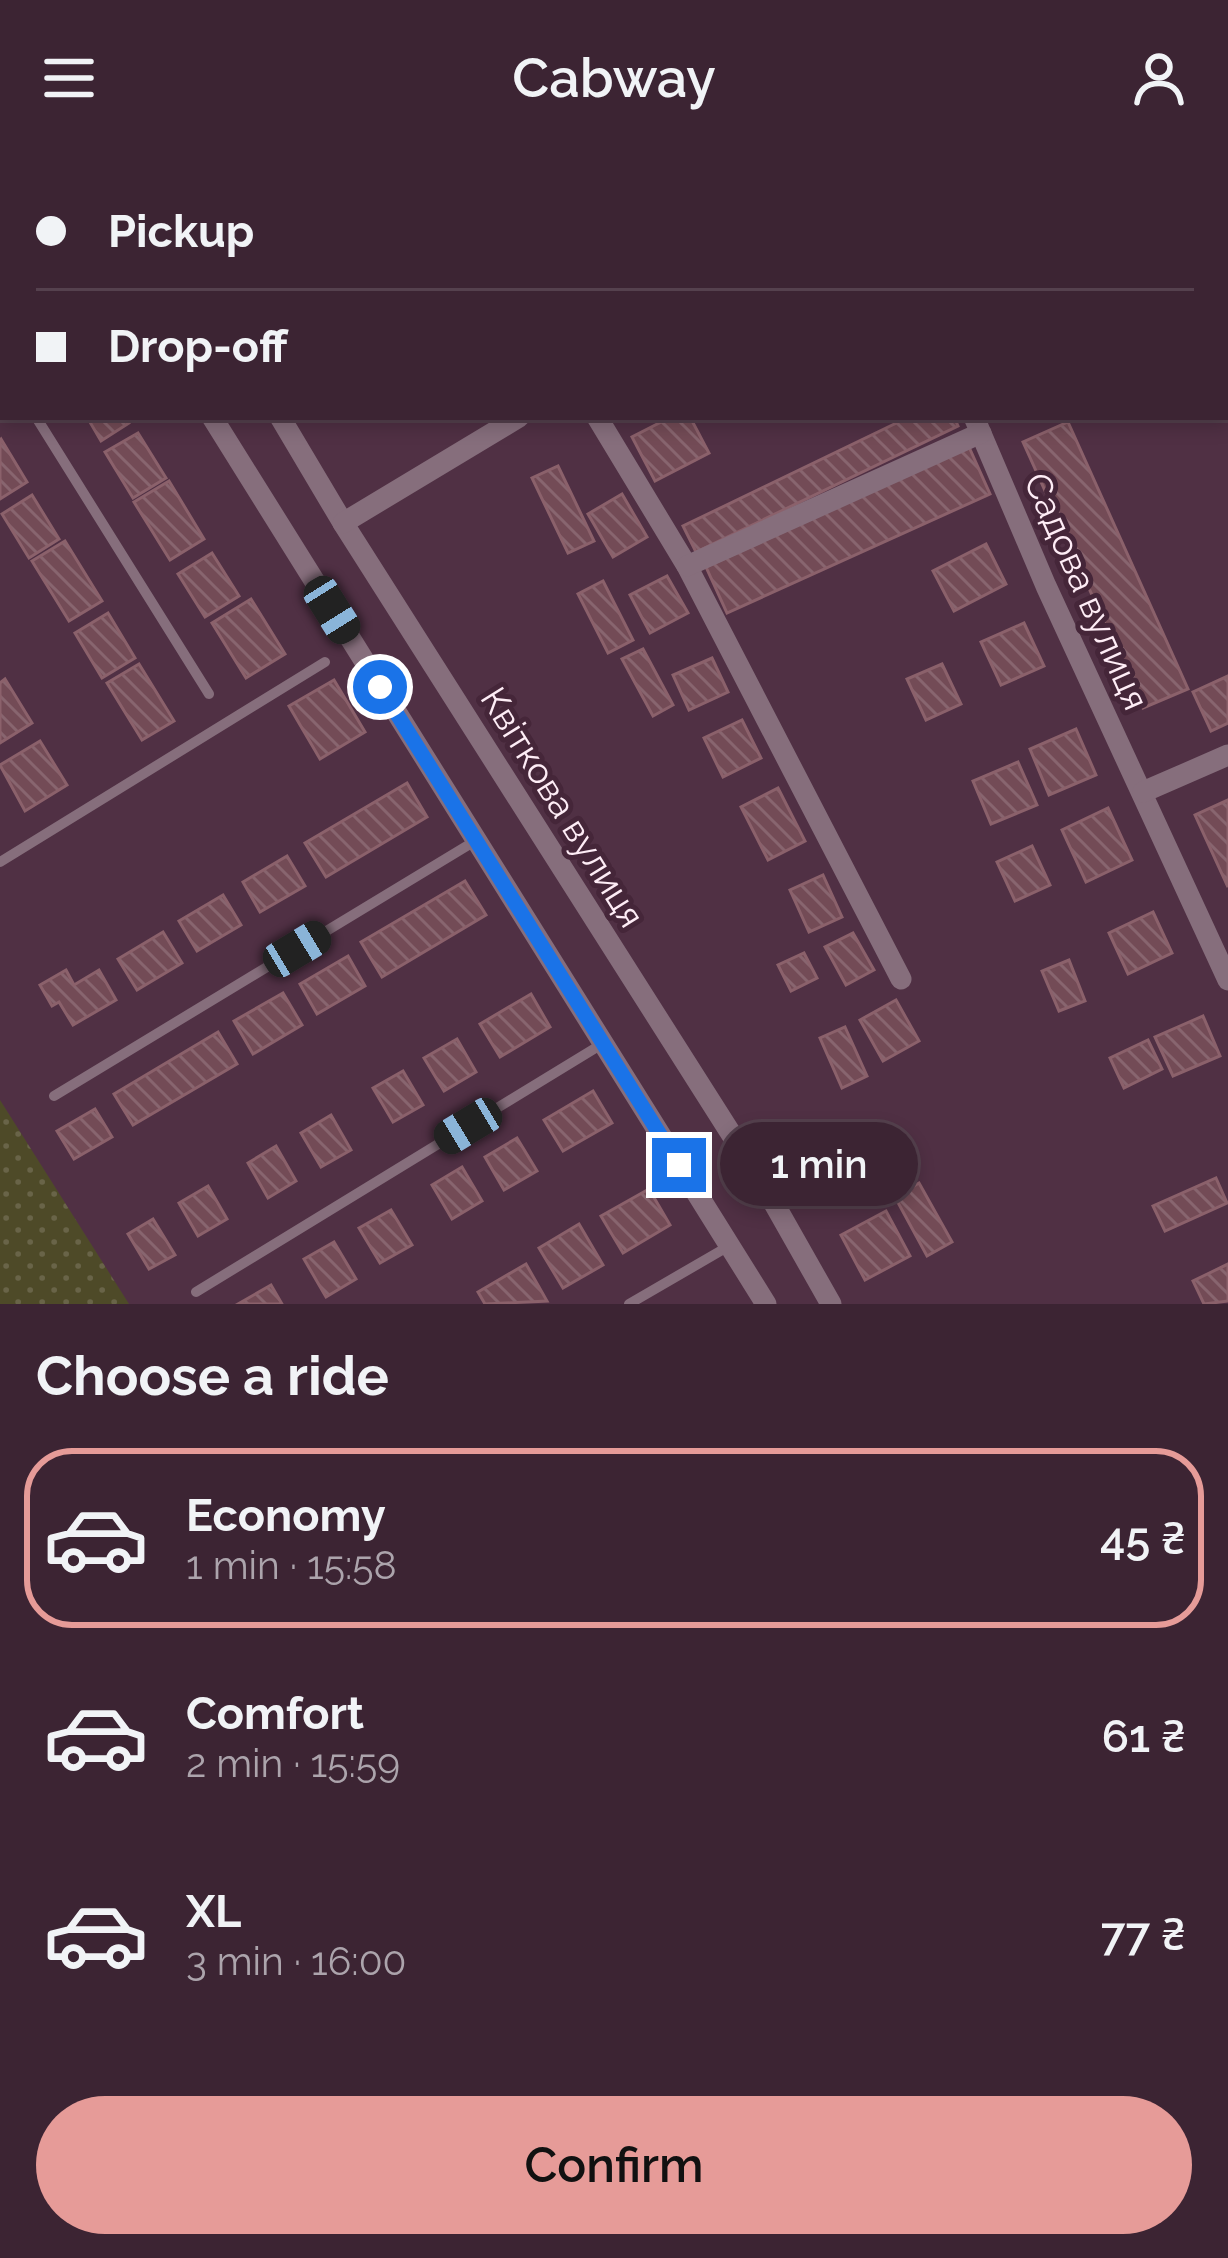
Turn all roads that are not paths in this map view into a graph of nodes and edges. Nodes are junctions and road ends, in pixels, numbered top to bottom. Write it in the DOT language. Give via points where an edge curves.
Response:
graph roads {
  1 [pos="38,420"];
  2 [pos="214,420"];
  3 [pos="282,420"];
  4 [pos="514,420"];
  5 [pos="599,420"];
  6 [pos="977,425"];
  7 [pos="343,523"];
  8 [pos="687,566"];
  9 [pos="326,662"];
  10 [pos="209,694"];
  11 [pos="1228,755"];
  12 [pos="1143,792"];
  13 [pos="475,841"];
  14 [pos="0,862"];
  15 [pos="901,979"];
  16 [pos="1228,980"];
  17 [pos="602,1044"];
  18 [pos="54,1096"];
  19 [pos="730,1246"];
  20 [pos="196,1292"];
  21 [pos="629,1304"];
  22 [pos="766,1304"];
  23 [pos="831,1304"];
  1 -- 10 [label="lane"];
  2 -- 13 [label="street"];
  3 -- 7 [label="street, Квіткова вулиця"];
  4 -- 7 [label="street"];
  5 -- 8 [label="street"];
  6 -- 8 [label="street"];
  6 -- 12 [label="street, Садова вулиця"];
  7 -- 23 [label="street, Квіткова вулиця"];
  8 -- 15 [label="street"];
  9 -- 14 [label="lane"];
  11 -- 12 [label="street"];
  12 -- 16 [label="street, Садова вулиця"];
  13 -- 17 [label="street"];
  13 -- 18 [label="lane"];
  17 -- 19 [label="street"];
  17 -- 20 [label="lane"];
  19 -- 21 [label="lane"];
  19 -- 22 [label="street"];
}
